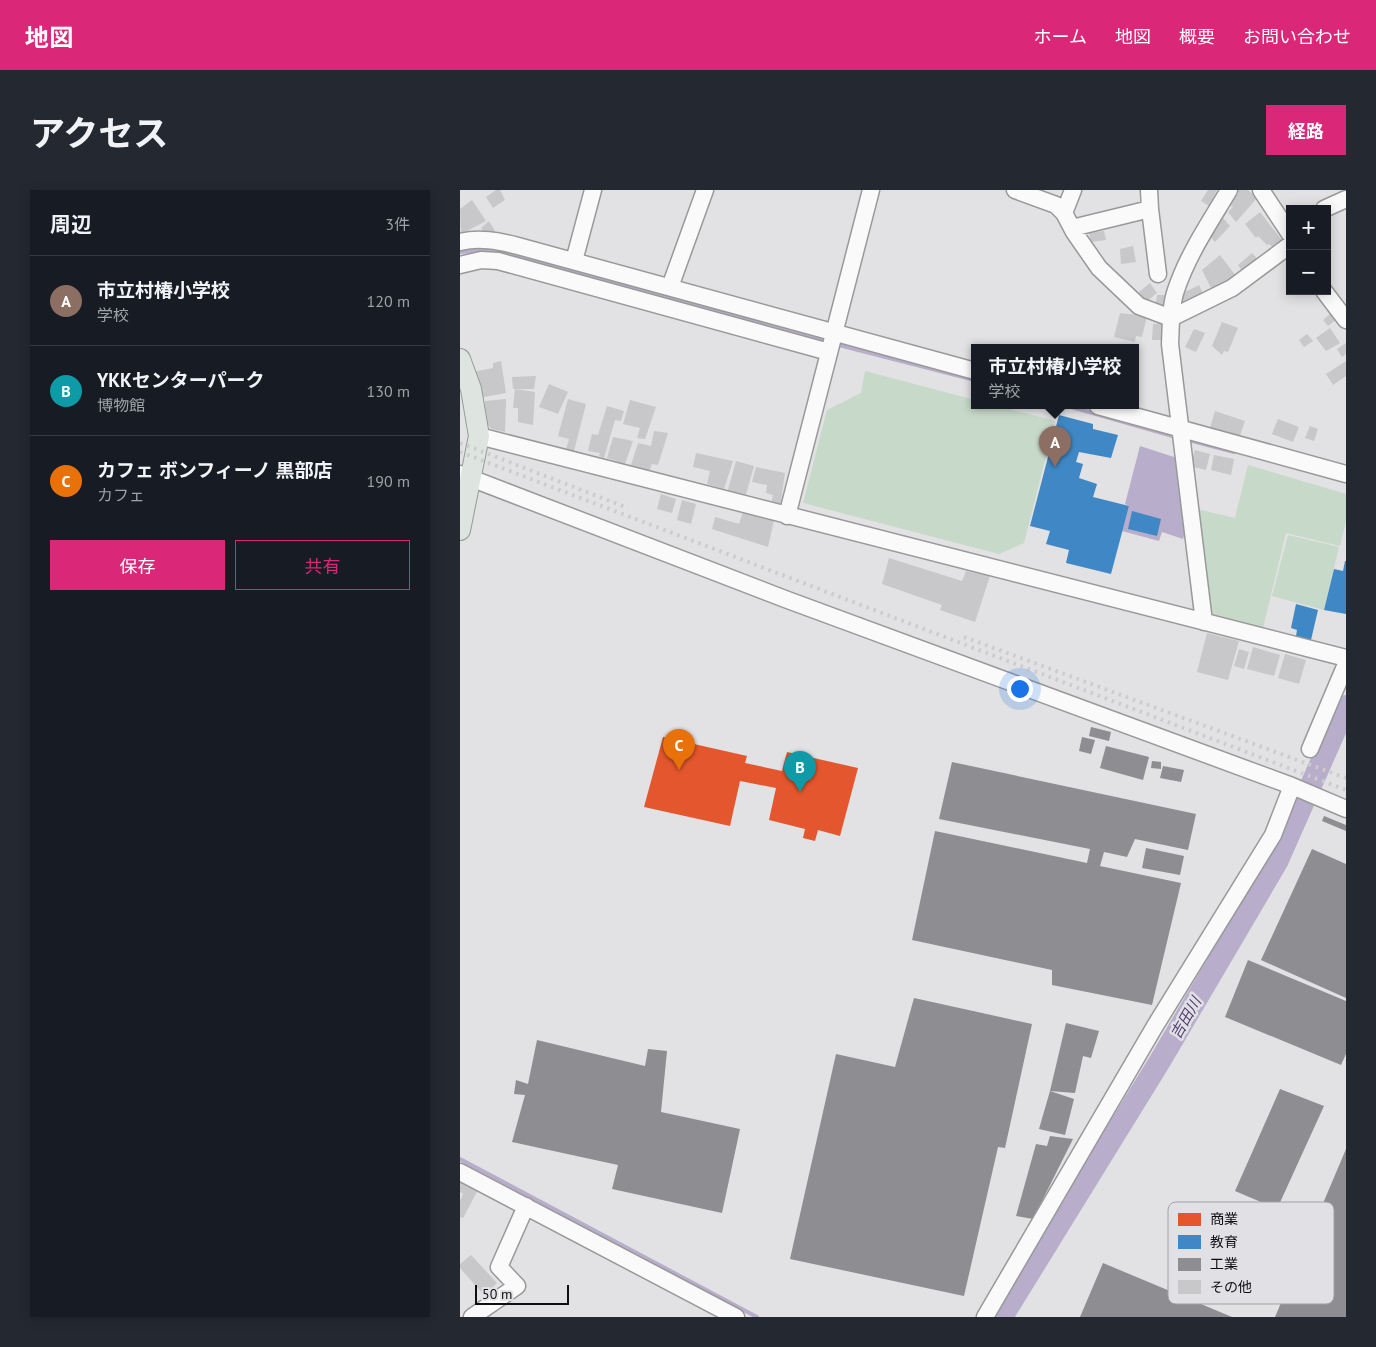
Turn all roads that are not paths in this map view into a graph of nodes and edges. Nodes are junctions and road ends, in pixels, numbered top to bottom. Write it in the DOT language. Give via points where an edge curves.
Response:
graph roads {
  1 [pos="593,190"];
  2 [pos="705,190"];
  3 [pos="871,190"];
  4 [pos="1015,190"];
  5 [pos="1073,190"];
  6 [pos="1149,190"];
  7 [pos="1229,190"];
  8 [pos="1261,190"];
  9 [pos="1346,199"];
  10 [pos="1331,206"];
  11 [pos="1150,209"];
  12 [pos="1064,213"];
  13 [pos="1072,228"];
  14 [pos="1286,228"];
  15 [pos="460,242"];
  16 [pos="1286,247"];
  17 [pos="574,262"];
  18 [pos="460,265"];
  19 [pos="1158,274"];
  20 [pos="670,287"];
  21 [pos="1327,295"];
  22 [pos="1171,318"];
  23 [pos="1346,320"];
  24 [pos="834,332"];
  25 [pos="829,352"];
  26 [pos="460,359"];
  27 [pos="971,370"];
  28 [pos="1109,409"];
  29 [pos="1181,428"];
  30 [pos="480,436"];
  31 [pos="1346,474"];
  32 [pos="465,476"];
  33 [pos="787,516"];
  34 [pos="460,530"];
  35 [pos="1204,622"];
  36 [pos="1346,658"];
  37 [pos="1346,664"];
  38 [pos="1310,749"];
  39 [pos="1292,787"];
  40 [pos="1346,809"];
  41 [pos="460,1172"];
  42 [pos="526,1206"];
  43 [pos="472,1317"];
  44 [pos="736,1317"];
  45 [pos="985,1317"];
  1 -- 17 [label="street"];
  2 -- 20 [label="street"];
  3 -- 24 [label="street"];
  4 -- 12 [label="street" via="1056,205"];
  5 -- 12 [label="street"];
  6 -- 11 [label="street"];
  7 -- 22 [label="street" via="1188,260 1176,292"];
  8 -- 14 [label="street"];
  9 -- 10 [label="street"];
  11 -- 13 [label="street"];
  11 -- 19 [label="street"];
  12 -- 13 [label="street"];
  13 -- 22 [label="street" via="1099,268 1139,306"];
  15 -- 17 [label="street" via="471,239 498,241"];
  16 -- 22 [label="street" via="1232,288"];
  17 -- 20 [label="street"];
  18 -- 25 [label="street" via="480,260 498,261"];
  20 -- 24 [label="street"];
  21 -- 23 [label="street"];
  22 -- 29 [label="street" via="1170,344"];
  24 -- 25 [label="street"];
  24 -- 27 [label="street"];
  25 -- 33 [label="street"];
  26 -- 30 [label="main road" via="471,388"];
  28 -- 29 [label="street"];
  29 -- 31 [label="street"];
  29 -- 35 [label="street"];
  30 -- 32 [label="main road"];
  30 -- 33 [label="street"];
  32 -- 34 [label="main road"];
  32 -- 39 [label="street"];
  33 -- 35 [label="street"];
  35 -- 36 [label="street"];
  37 -- 38 [label="street"];
  39 -- 40 [label="street"];
  39 -- 45 [label="street" via="1273,835 1155,1026"];
  41 -- 42 [label="street"];
  42 -- 43 [label="street" via="499,1267 517,1286"];
  42 -- 44 [label="street"];
}
